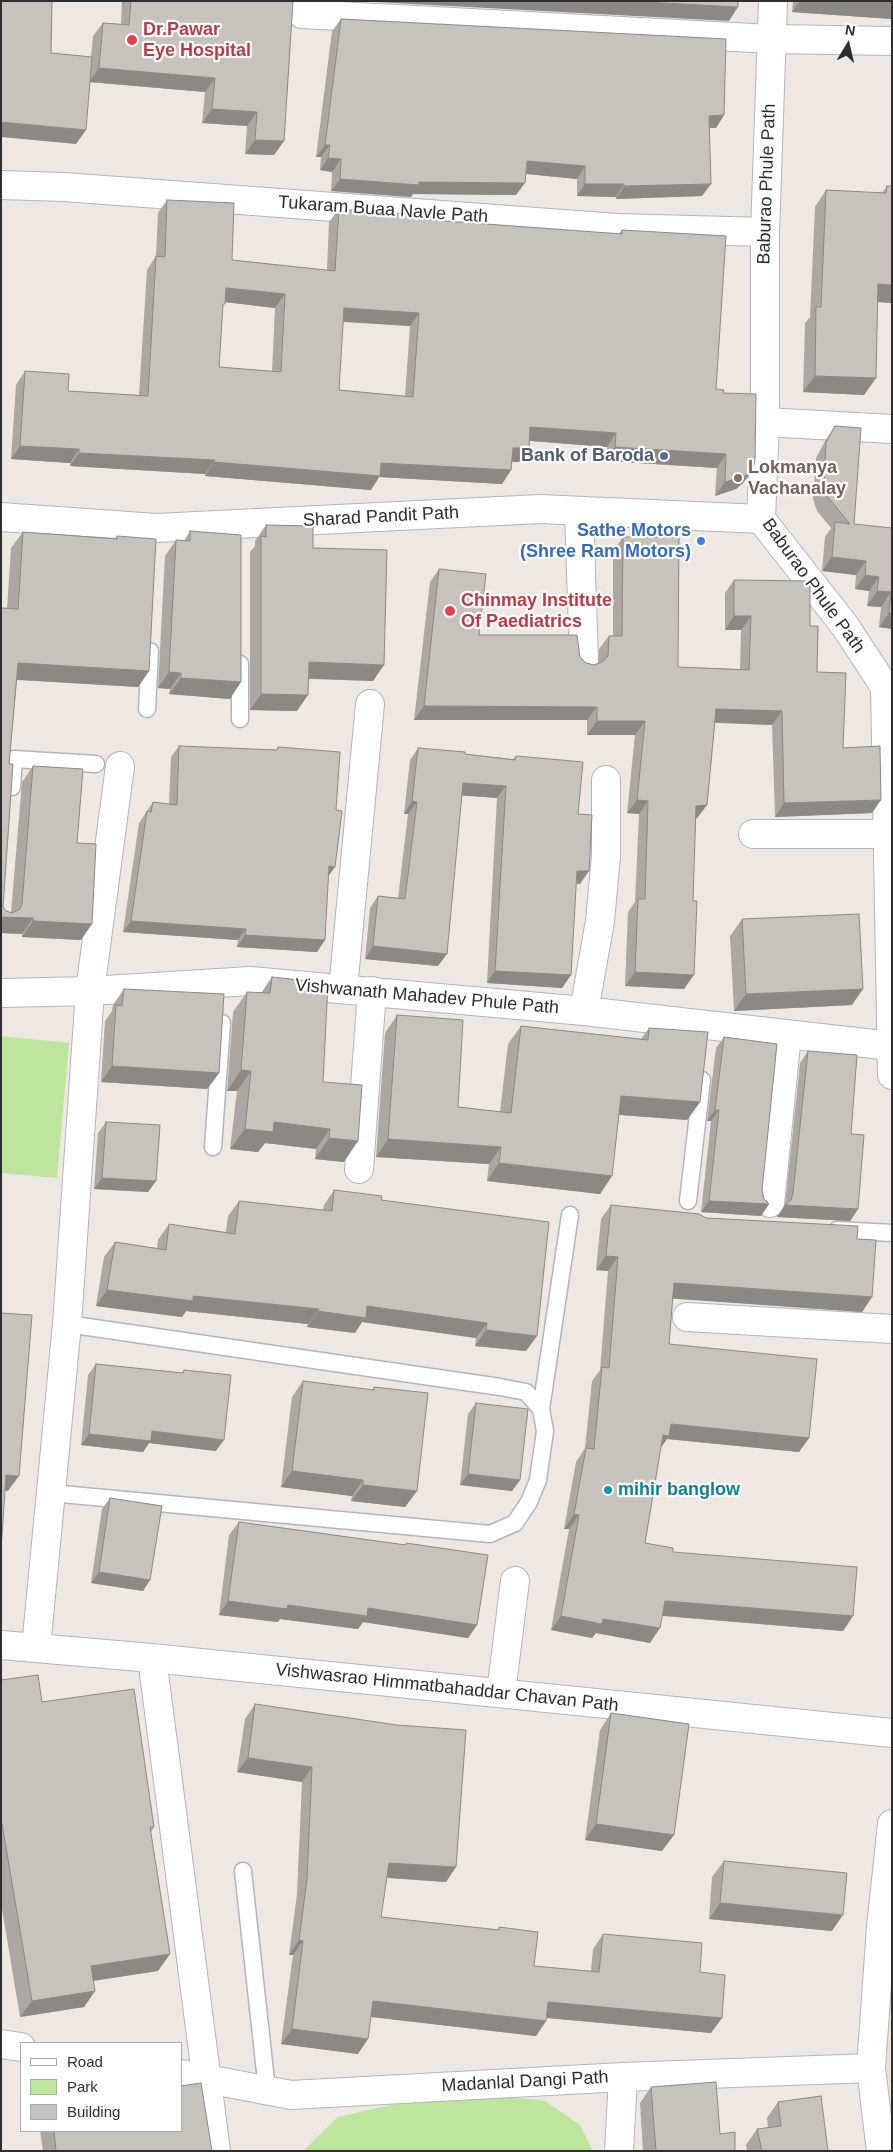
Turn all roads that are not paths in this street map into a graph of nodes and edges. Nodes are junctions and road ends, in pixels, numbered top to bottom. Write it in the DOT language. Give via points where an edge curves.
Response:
graph roads {
  1 [pos="303,1"];
  2 [pos="773,1"];
  3 [pos="772,38"];
  4 [pos="892,41"];
  5 [pos="1,185"];
  6 [pos="764,232"];
  7 [pos="765,422"];
  8 [pos="892,429"];
  9 [pos="579,511"];
  10 [pos="1,518"];
  11 [pos="761,519"];
  12 [pos="151,634"];
  13 [pos="240,649"];
  14 [pos="584,664"];
  15 [pos="888,688"];
  16 [pos="370,704"];
  17 [pos="148,709"];
  18 [pos="240,719"];
  19 [pos="108,765"];
  20 [pos="606,780"];
  21 [pos="10,806"];
  22 [pos="753,834"];
  23 [pos="888,834"];
  24 [pos="343,989"];
  25 [pos="90,991"];
  26 [pos="372,991"];
  27 [pos="1,993"];
  28 [pos="224,995"];
  29 [pos="584,1010"];
  30 [pos="787,1034"];
  31 [pos="891,1046"];
  32 [pos="704,1066"];
  33 [pos="892,1075"];
  34 [pos="213,1147"];
  35 [pos="359,1169"];
  36 [pos="688,1201"];
  37 [pos="770,1203"];
  38 [pos="570,1215"];
  39 [pos="824,1229"];
  40 [pos="892,1233"];
  41 [pos="687,1318"];
  42 [pos="67,1324"];
  43 [pos="892,1328"];
  44 [pos="541,1409"];
  45 [pos="51,1493"];
  46 [pos="515,1582"];
  47 [pos="1,1645"];
  48 [pos="36,1648"];
  49 [pos="152,1658"];
  50 [pos="501,1693"];
  51 [pos="892,1733"];
  52 [pos="892,1824"];
  53 [pos="243,1872"];
  54 [pos="1,2044"];
  55 [pos="20,2048"];
  56 [pos="870,2068"];
  57 [pos="194,2076"];
  58 [pos="623,2077"];
  59 [pos="266,2090"];
  60 [pos="216,2151"];
  61 [pos="618,2151"];
  62 [pos="881,2151"];
  1 -- 3 [label="street" via="302,14"];
  2 -- 3 [label="street, Baburao Phule Path"];
  3 -- 4 [label="street"];
  3 -- 6 [label="street, Baburao Phule Path"];
  5 -- 6 [label="street, Tukaram Buaa Navle Path" via="617,228"];
  6 -- 7 [label="street, Baburao Phule Path"];
  7 -- 8 [label="street"];
  7 -- 11 [label="street, Baburao Phule Path"];
  9 -- 10 [label="street, Sharad Pandit Path" via="540,509 240,533 155,536"];
  9 -- 11 [label="street, Sharad Pandit Path"];
  9 -- 14 [label="street"];
  11 -- 15 [label="street, Baburao Phule Path" via="845,626"];
  12 -- 17 [label="lane"];
  13 -- 18 [label="lane"];
  15 -- 23 [label="street, Baburao Phule Path"];
  16 -- 24 [label="street"];
  19 -- 21 [label="lane" via="14,759"];
  19 -- 25 [label="street"];
  20 -- 29 [label="street, Vishwanath Mahadev Phule Path" via="606,856 600,921"];
  22 -- 23 [label="street"];
  23 -- 31 [label="street, Baburao Phule Path"];
  24 -- 26 [label="street, Vishwanath Mahadev Phule Path"];
  24 -- 28 [label="street, Vishwanath Mahadev Phule Path" via="250,981"];
  25 -- 27 [label="street, Vishwanath Mahadev Phule Path"];
  25 -- 28 [label="street, Vishwanath Mahadev Phule Path"];
  25 -- 42 [label="street"];
  26 -- 29 [label="street, Vishwanath Mahadev Phule Path"];
  26 -- 35 [label="street"];
  28 -- 34 [label="lane"];
  29 -- 30 [label="street, Vishwanath Mahadev Phule Path" via="707,1033"];
  30 -- 31 [label="street, Vishwanath Mahadev Phule Path"];
  30 -- 37 [label="street"];
  31 -- 33 [label="street, Baburao Phule Path"];
  32 -- 36 [label="lane"];
  38 -- 44 [label="lane"];
  39 -- 40 [label="lane"];
  41 -- 43 [label="street"];
  42 -- 44 [label="lane" via="500,1386 526,1392"];
  42 -- 45 [label="street"];
  44 -- 45 [label="lane" via="545,1431 538,1480 532,1495 515,1523 490,1534"];
  45 -- 48 [label="street"];
  46 -- 50 [label="street"];
  47 -- 48 [label="street, Vishwasrao Himmatbahaddar Chavan Path"];
  48 -- 49 [label="street, Vishwasrao Himmatbahaddar Chavan Path"];
  49 -- 50 [label="street, Vishwasrao Himmatbahaddar Chavan Path"];
  49 -- 57 [label="street"];
  50 -- 51 [label="street, Vishwasrao Himmatbahaddar Chavan Path"];
  52 -- 56 [label="street"];
  53 -- 59 [label="lane"];
  54 -- 55 [label="street"];
  56 -- 58 [label="street, Madanlal Dangi Path"];
  56 -- 62 [label="street"];
  57 -- 59 [label="street, Madanlal Dangi Path"];
  57 -- 60 [label="street"];
  58 -- 59 [label="street, Madanlal Dangi Path" via="291,2095"];
  58 -- 61 [label="street"];
}
